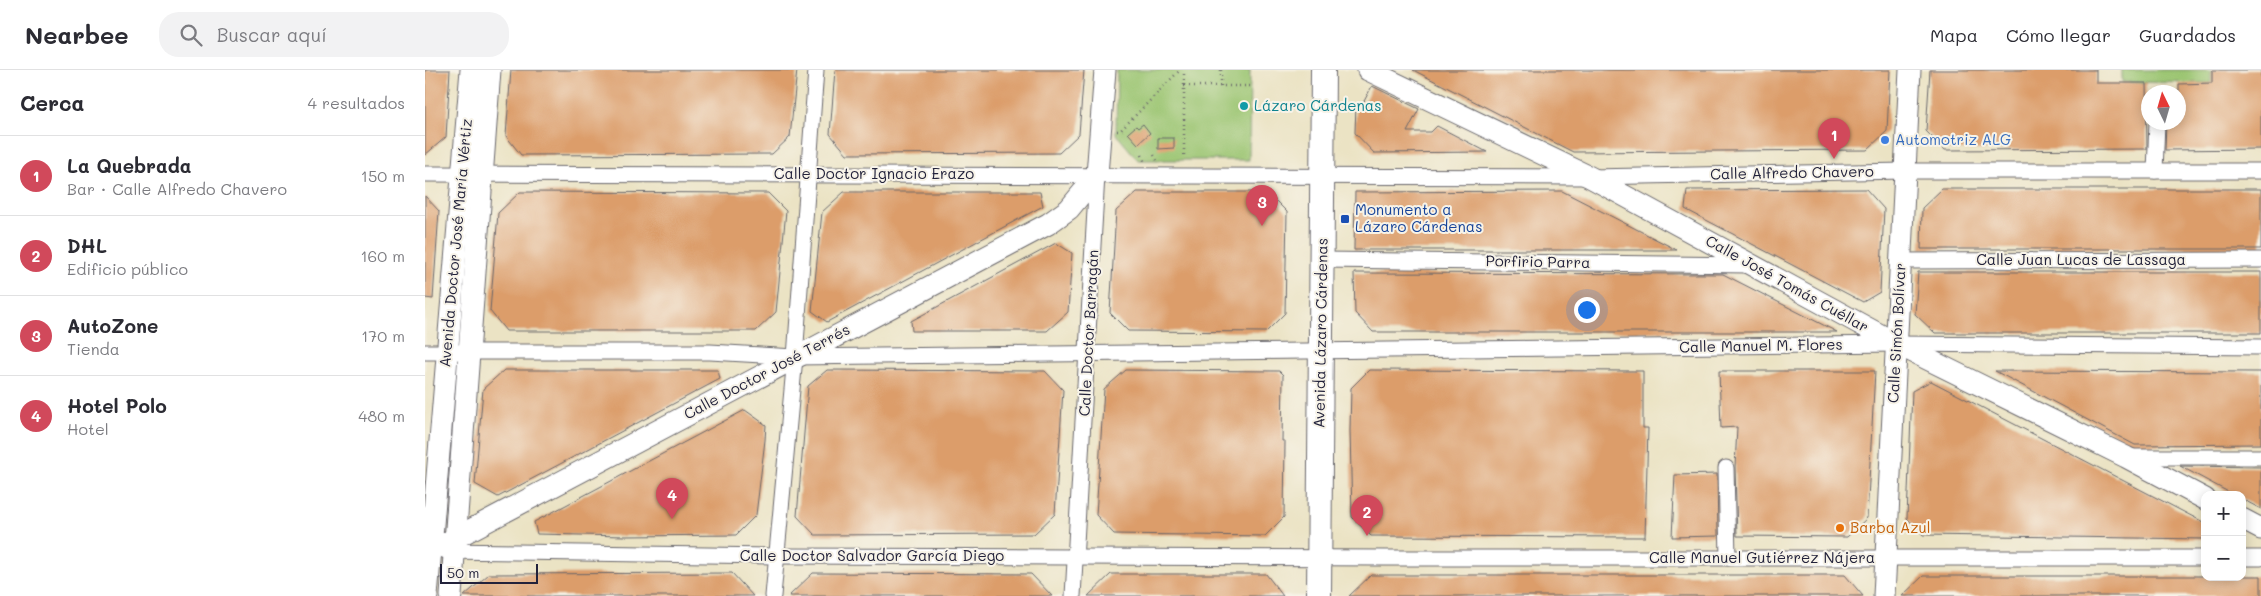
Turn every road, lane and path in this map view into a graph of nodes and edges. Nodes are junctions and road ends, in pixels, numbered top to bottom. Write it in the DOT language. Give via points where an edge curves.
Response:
graph roads {
  1 [pos="471,70"];
  2 [pos="490,70"];
  3 [pos="816,70"];
  4 [pos="1105,70"];
  5 [pos="1180,70"];
  6 [pos="1184,70"];
  7 [pos="1221,70"];
  8 [pos="1323,70"];
  9 [pos="1368,70"];
  10 [pos="1910,70"];
  11 [pos="1184,86"];
  12 [pos="1221,86"];
  13 [pos="1250,86"];
  14 [pos="2157,130"];
  15 [pos="1120,131"];
  16 [pos="1184,155"];
  17 [pos="1905,171"];
  18 [pos="2155,171"];
  19 [pos="2261,171"];
  20 [pos="425,174"];
  21 [pos="472,174"];
  22 [pos="807,174"];
  23 [pos="1097,175"];
  24 [pos="1322,177"];
  25 [pos="1590,177"];
  26 [pos="1322,260"];
  27 [pos="2261,260"];
  28 [pos="1901,261"];
  29 [pos="1754,265"];
  30 [pos="1897,344"];
  31 [pos="2261,347"];
  32 [pos="1321,350"];
  33 [pos="425,352"];
  34 [pos="447,352"];
  35 [pos="469,352"];
  36 [pos="1087,353"];
  37 [pos="795,356"];
  38 [pos="2126,457"];
  39 [pos="2261,457"];
  40 [pos="1726,468"];
  41 [pos="2201,497"];
  42 [pos="2246,521"];
  43 [pos="2261,529"];
  44 [pos="455,544"];
  45 [pos="427,552"];
  46 [pos="777,556"];
  47 [pos="1076,556"];
  48 [pos="1319,558"];
  49 [pos="1728,558"];
  50 [pos="1885,558"];
  51 [pos="2201,558"];
  52 [pos="2246,558"];
  53 [pos="2261,558"];
  54 [pos="427,596"];
  55 [pos="451,596"];
  56 [pos="773,596"];
  57 [pos="1073,596"];
  58 [pos="1319,596"];
  59 [pos="1884,596"];
  1 -- 21 [label="street, Avenida Doctor José María Vértiz"];
  2 -- 21 [label="street, Avenida Doctor José María Vértiz"];
  3 -- 22 [label="street"];
  4 -- 23 [label="street, Calle Doctor Barragán"];
  5 -- 15 [label="path"];
  6 -- 11 [label="path"];
  7 -- 12 [label="path"];
  8 -- 24 [label="main road, Avenida Lázaro Cárdenas"];
  9 -- 25 [label="street, Calle José Tomás Cuéllar"];
  10 -- 17 [label="street, Calle Simón Bolívar"];
  11 -- 12 [label="path"];
  11 -- 16 [label="path"];
  12 -- 13 [label="path"];
  14 -- 18 [label="street"];
  17 -- 18 [label="street, Calle Alfredo Chavero"];
  17 -- 25 [label="street, Calle Alfredo Chavero"];
  17 -- 28 [label="street, Calle Simón Bolívar"];
  18 -- 19 [label="street, Calle Alfredo Chavero"];
  20 -- 21 [label="street, Calle Doctor Ignacio Erazo"];
  21 -- 22 [label="street, Calle Doctor Ignacio Erazo"];
  21 -- 34 [label="street, Avenida Doctor José María Vértiz"];
  21 -- 35 [label="street, Avenida Doctor José María Vértiz"];
  22 -- 23 [label="street, Calle Doctor Ignacio Erazo"];
  22 -- 37 [label="street"];
  23 -- 24 [label="street, Calle Doctor Ignacio Erazo"];
  23 -- 36 [label="street, Calle Doctor Barragán"];
  23 -- 37 [label="street, Calle Doctor José Terrés" via="1069,209 1048,224"];
  24 -- 25 [label="street, Calle Alfredo Chavero"];
  24 -- 26 [label="main road, Avenida Lázaro Cárdenas"];
  25 -- 29 [label="street, Calle José Tomás Cuéllar"];
  26 -- 29 [label="street, Porfirio Parra"];
  26 -- 32 [label="main road, Avenida Lázaro Cárdenas"];
  27 -- 28 [label="street, Calle Juan Lucas de Lassaga"];
  28 -- 30 [label="street, Calle Simón Bolívar"];
  29 -- 30 [label="street, Calle José Tomás Cuéllar"];
  30 -- 31 [label="street, Calle Manuel M. Flores"];
  30 -- 32 [label="street, Calle Manuel M. Flores"];
  30 -- 38 [label="street, Calle José Tomás Cuéllar"];
  30 -- 50 [label="street, Calle Simón Bolívar"];
  32 -- 36 [label="street, Calle Manuel M. Flores"];
  32 -- 48 [label="main road, Avenida Lázaro Cárdenas"];
  33 -- 34 [label="street, Calle Manuel M. Flores"];
  34 -- 35 [label="street, Calle Manuel M. Flores"];
  34 -- 45 [label="street, Avenida Doctor José María Vértiz"];
  35 -- 37 [label="street, Calle Manuel M. Flores" via="710,352"];
  35 -- 44 [label="street, Avenida Doctor José María Vértiz"];
  36 -- 37 [label="street, Calle Manuel M. Flores"];
  36 -- 47 [label="street, Calle Doctor Barragán"];
  37 -- 44 [label="street, Calle Doctor José Terrés"];
  37 -- 46 [label="street"];
  38 -- 39 [label="street"];
  38 -- 41 [label="street, Calle José Tomás Cuéllar"];
  40 -- 49 [label="street"];
  42 -- 43 [label="street"];
  44 -- 45 [label="street, Calle Doctor José Terrés"];
  44 -- 46 [label="street, Calle Doctor Salvador García Diego"];
  44 -- 55 [label="street, Avenida Doctor José María Vértiz"];
  45 -- 54 [label="street, Avenida Doctor José María Vértiz"];
  46 -- 47 [label="street, Calle Doctor Salvador García Diego"];
  46 -- 56 [label="street"];
  47 -- 48 [label="street, Calle Doctor Salvador García Diego"];
  47 -- 57 [label="street, Calle Doctor Barragán"];
  48 -- 49 [label="street, Calle Manuel Gutiérrez Nájera"];
  48 -- 58 [label="main road, Avenida Lázaro Cárdenas"];
  49 -- 50 [label="street, Calle Manuel Gutiérrez Nájera"];
  50 -- 51 [label="street, Calle Manuel Gutiérrez Nájera"];
  50 -- 59 [label="street, Calle Simón Bolívar"];
  52 -- 53 [label="street"];
}
